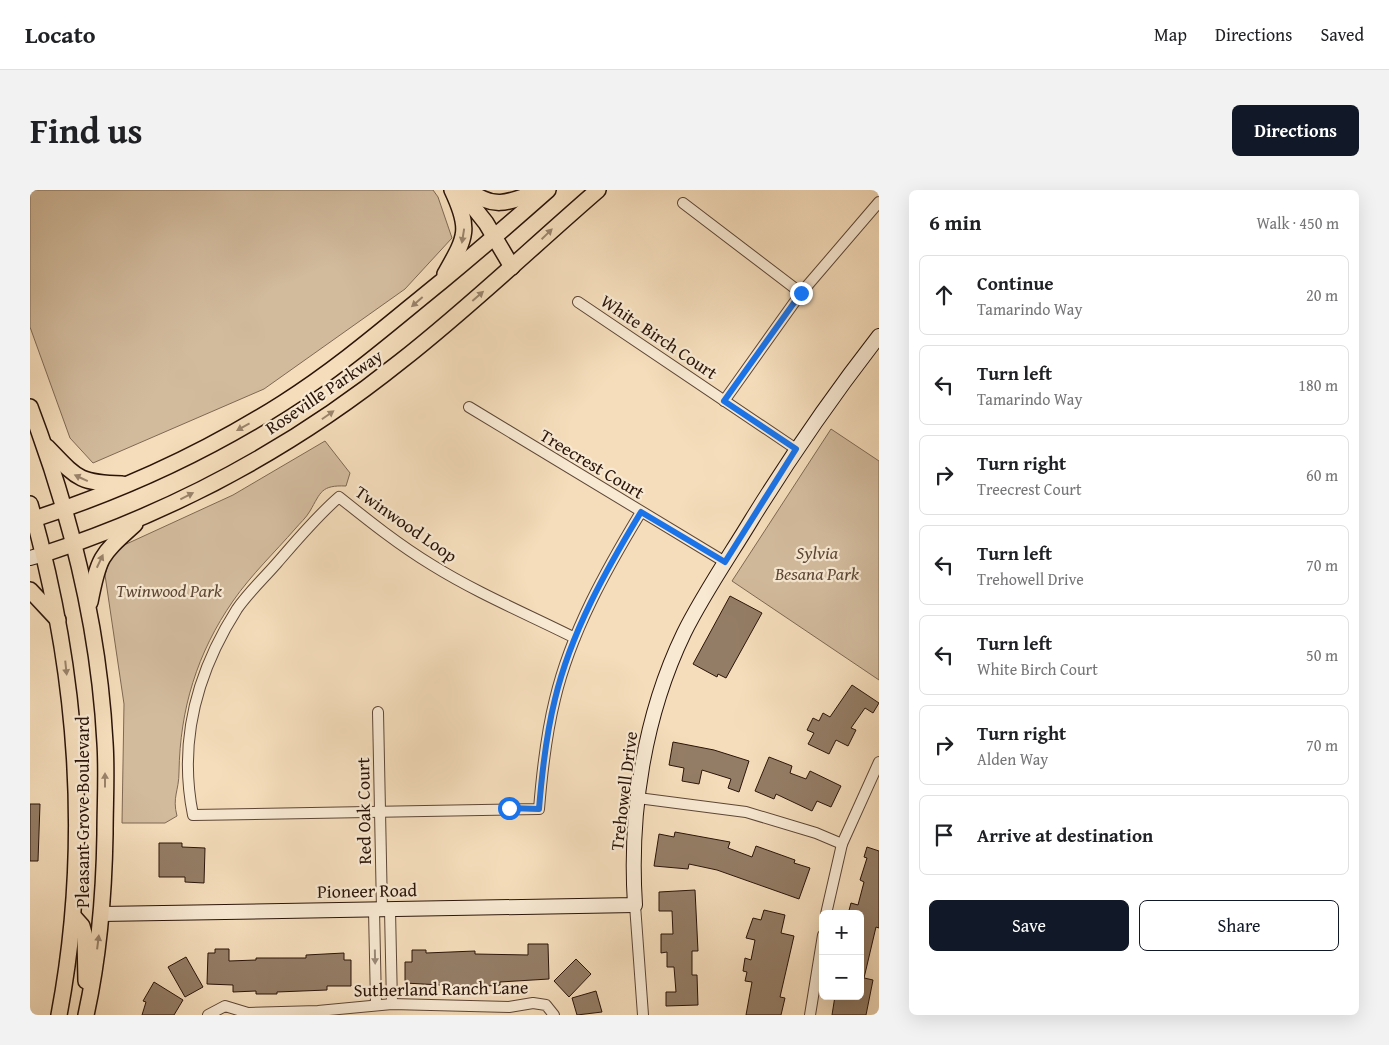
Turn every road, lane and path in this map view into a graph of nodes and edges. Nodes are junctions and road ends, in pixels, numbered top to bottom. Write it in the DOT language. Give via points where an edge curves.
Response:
graph roads {
  1 [pos="452,190"];
  2 [pos="460,190"];
  3 [pos="470,190"];
  4 [pos="542,190"];
  5 [pos="548,190"];
  6 [pos="598,190"];
  7 [pos="879,202"];
  8 [pos="683,203"];
  9 [pos="495,238"];
  10 [pos="512,267"];
  11 [pos="442,280"];
  12 [pos="801,293"];
  13 [pos="578,302"];
  14 [pos="879,336"];
  15 [pos="724,401"];
  16 [pos="30,407"];
  17 [pos="470,407"];
  18 [pos="44,445"];
  19 [pos="796,449"];
  20 [pos="129,484"];
  21 [pos="65,509"];
  22 [pos="641,512"];
  23 [pos="31,515"];
  24 [pos="143,517"];
  25 [pos="74,544"];
  26 [pos="37,556"];
  27 [pos="725,562"];
  28 [pos="30,590"];
  29 [pos="89,609"];
  30 [pos="58,620"];
  31 [pos="575,638"];
  32 [pos="378,712"];
  33 [pos="879,762"];
  34 [pos="638,798"];
  35 [pos="380,811"];
  36 [pos="842,844"];
  37 [pos="634,905"];
  38 [pos="382,910"];
  39 [pos="827,910"];
  40 [pos="101,914"];
  41 [pos="74,917"];
  42 [pos="820,955"];
  43 [pos="376,1004"];
  44 [pos="392,1004"];
  45 [pos="87,1011"];
  46 [pos="59,1015"];
  47 [pos="208,1015"];
  48 [pos="554,1015"];
  49 [pos="643,1015"];
  50 [pos="810,1015"];
  1 -- 11 [label="main road, one-way" via="463,215 465,234"];
  2 -- 9 [label="main road"];
  3 -- 4 [label="main road" via="480,199 508,203"];
  5 -- 9 [label="main road, Roseville Parkway"];
  10 -- 6 [label="main road, Roseville Parkway, one-way"];
  7 -- 12 [label="street"];
  8 -- 12 [label="street"];
  9 -- 10 [label="main road"];
  9 -- 11 [label="main road, Roseville Parkway"];
  24 -- 10 [label="main road, Roseville Parkway, one-way" via="214,483 318,422 405,359"];
  11 -- 20 [label="main road, Roseville Parkway, one-way" via="381,333 284,402 196,452"];
  12 -- 15 [label="street"];
  13 -- 15 [label="street, White Birch Court"];
  14 -- 19 [label="street, Trehowell Drive"];
  15 -- 19 [label="street, White Birch Court"];
  16 -- 18 [label="main road, Pleasant Grove Boulevard"];
  17 -- 22 [label="street, Treecrest Court"];
  20 -- 18 [label="main road, one-way" via="82,480"];
  18 -- 21 [label="main road, Pleasant Grove Boulevard"];
  19 -- 27 [label="street, Trehowell Drive"];
  20 -- 21 [label="main road, Roseville Parkway"];
  21 -- 23 [label="main road, Roseville Parkway"];
  21 -- 25 [label="main road, Pleasant Grove Boulevard"];
  22 -- 27 [label="street, Treecrest Court"];
  22 -- 31 [label="street" via="607,568"];
  23 -- 26 [label="main road, Pleasant Grove Boulevard"];
  24 -- 25 [label="main road, Roseville Parkway"];
  29 -- 24 [label="main road, one-way" via="100,559"];
  25 -- 26 [label="main road, Roseville Parkway"];
  25 -- 29 [label="main road, Pleasant Grove Boulevard"];
  26 -- 30 [label="main road, Pleasant Grove Boulevard"];
  27 -- 34 [label="street, Trehowell Drive" via="701,601 673,658 648,735"];
  28 -- 30 [label="main road"];
  40 -- 29 [label="main road, Pleasant Grove Boulevard, one-way" via="105,744"];
  30 -- 41 [label="main road, Pleasant Grove Boulevard, one-way" via="70,704 77,800"];
  31 -- 35 [label="street" via="555,698 539,809"];
  31 -- 35 [label="street, Twinwood Loop" via="432,566 339,497 317,516 238,608 208,661 191,718 187,784 193,815"];
  32 -- 35 [label="street, Red Oak Court"];
  33 -- 36 [label="street"];
  34 -- 36 [label="street" via="746,812"];
  34 -- 37 [label="street, Trehowell Drive"];
  35 -- 38 [label="street, Red Oak Court"];
  36 -- 39 [label="street"];
  37 -- 38 [label="street, Pioneer Road"];
  37 -- 49 [label="street, Trehowell Drive"];
  38 -- 40 [label="street, Pioneer Road"];
  38 -- 43 [label="street, one-way"];
  38 -- 44 [label="street"];
  45 -- 40 [label="main road, Pleasant Grove Boulevard, one-way"];
  41 -- 45 [label="main road" via="82,926 85,937"];
  41 -- 46 [label="main road, Pleasant Grove Boulevard"];
  42 -- 50 [label="street"];
  43 -- 44 [label="street, Sutherland Ranch Lane"];
  43 -- 47 [label="street, Sutherland Ranch Lane" via="318,1011 248,1013 226,1006"];
  44 -- 48 [label="street, Sutherland Ranch Lane" via="509,1007 533,1003 546,1005"];
}
